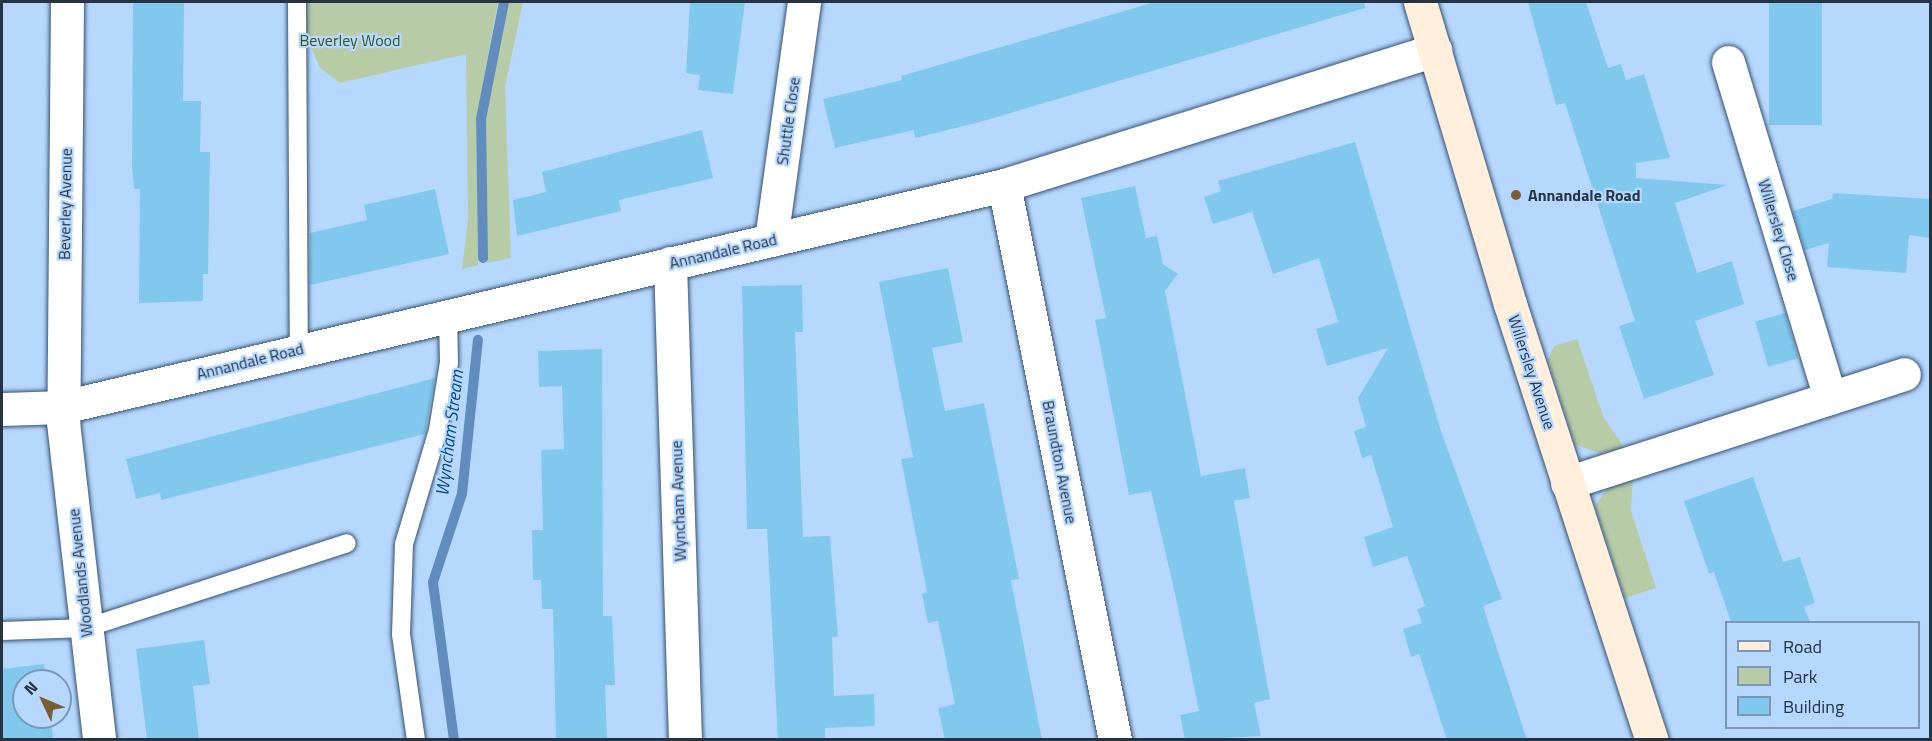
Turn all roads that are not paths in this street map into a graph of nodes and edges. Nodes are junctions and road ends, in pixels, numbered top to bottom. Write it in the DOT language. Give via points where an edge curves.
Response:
graph roads {
  1 [pos="67,2"];
  2 [pos="297,2"];
  3 [pos="804,2"];
  4 [pos="1419,2"];
  5 [pos="1435,50"];
  6 [pos="1728,62"];
  7 [pos="1004,185"];
  8 [pos="771,240"];
  9 [pos="670,263"];
  10 [pos="452,313"];
  11 [pos="299,348"];
  12 [pos="1904,374"];
  13 [pos="1830,398"];
  14 [pos="63,406"];
  15 [pos="2,409"];
  16 [pos="1568,483"];
  17 [pos="347,543"];
  18 [pos="86,628"];
  19 [pos="2,631"];
  20 [pos="99,740"];
  21 [pos="416,740"];
  22 [pos="685,740"];
  23 [pos="1115,740"];
  24 [pos="1652,740"];
  1 -- 14 [label="street, Beverley Avenue"];
  2 -- 11 [label="lane"];
  3 -- 8 [label="street, Shuttle Close"];
  4 -- 5 [label="street, Willersley Avenue"];
  5 -- 7 [label="street, Annandale Road"];
  5 -- 16 [label="street, Willersley Avenue"];
  6 -- 13 [label="street, Willersley Close"];
  7 -- 8 [label="street, Annandale Road"];
  7 -- 23 [label="street, Braundton Avenue"];
  8 -- 9 [label="street, Annandale Road"];
  9 -- 10 [label="street, Annandale Road"];
  9 -- 22 [label="street, Wyncham Avenue"];
  10 -- 11 [label="street, Annandale Road"];
  10 -- 21 [label="lane" via="438,430 404,544 401,634"];
  11 -- 14 [label="street, Annandale Road"];
  12 -- 13 [label="street"];
  13 -- 16 [label="street"];
  14 -- 15 [label="street, Annandale Road"];
  14 -- 18 [label="street, Woodlands Avenue"];
  16 -- 24 [label="street, Willersley Avenue"];
  17 -- 18 [label="lane"];
  18 -- 19 [label="lane"];
  18 -- 20 [label="street, Woodlands Avenue"];
}
